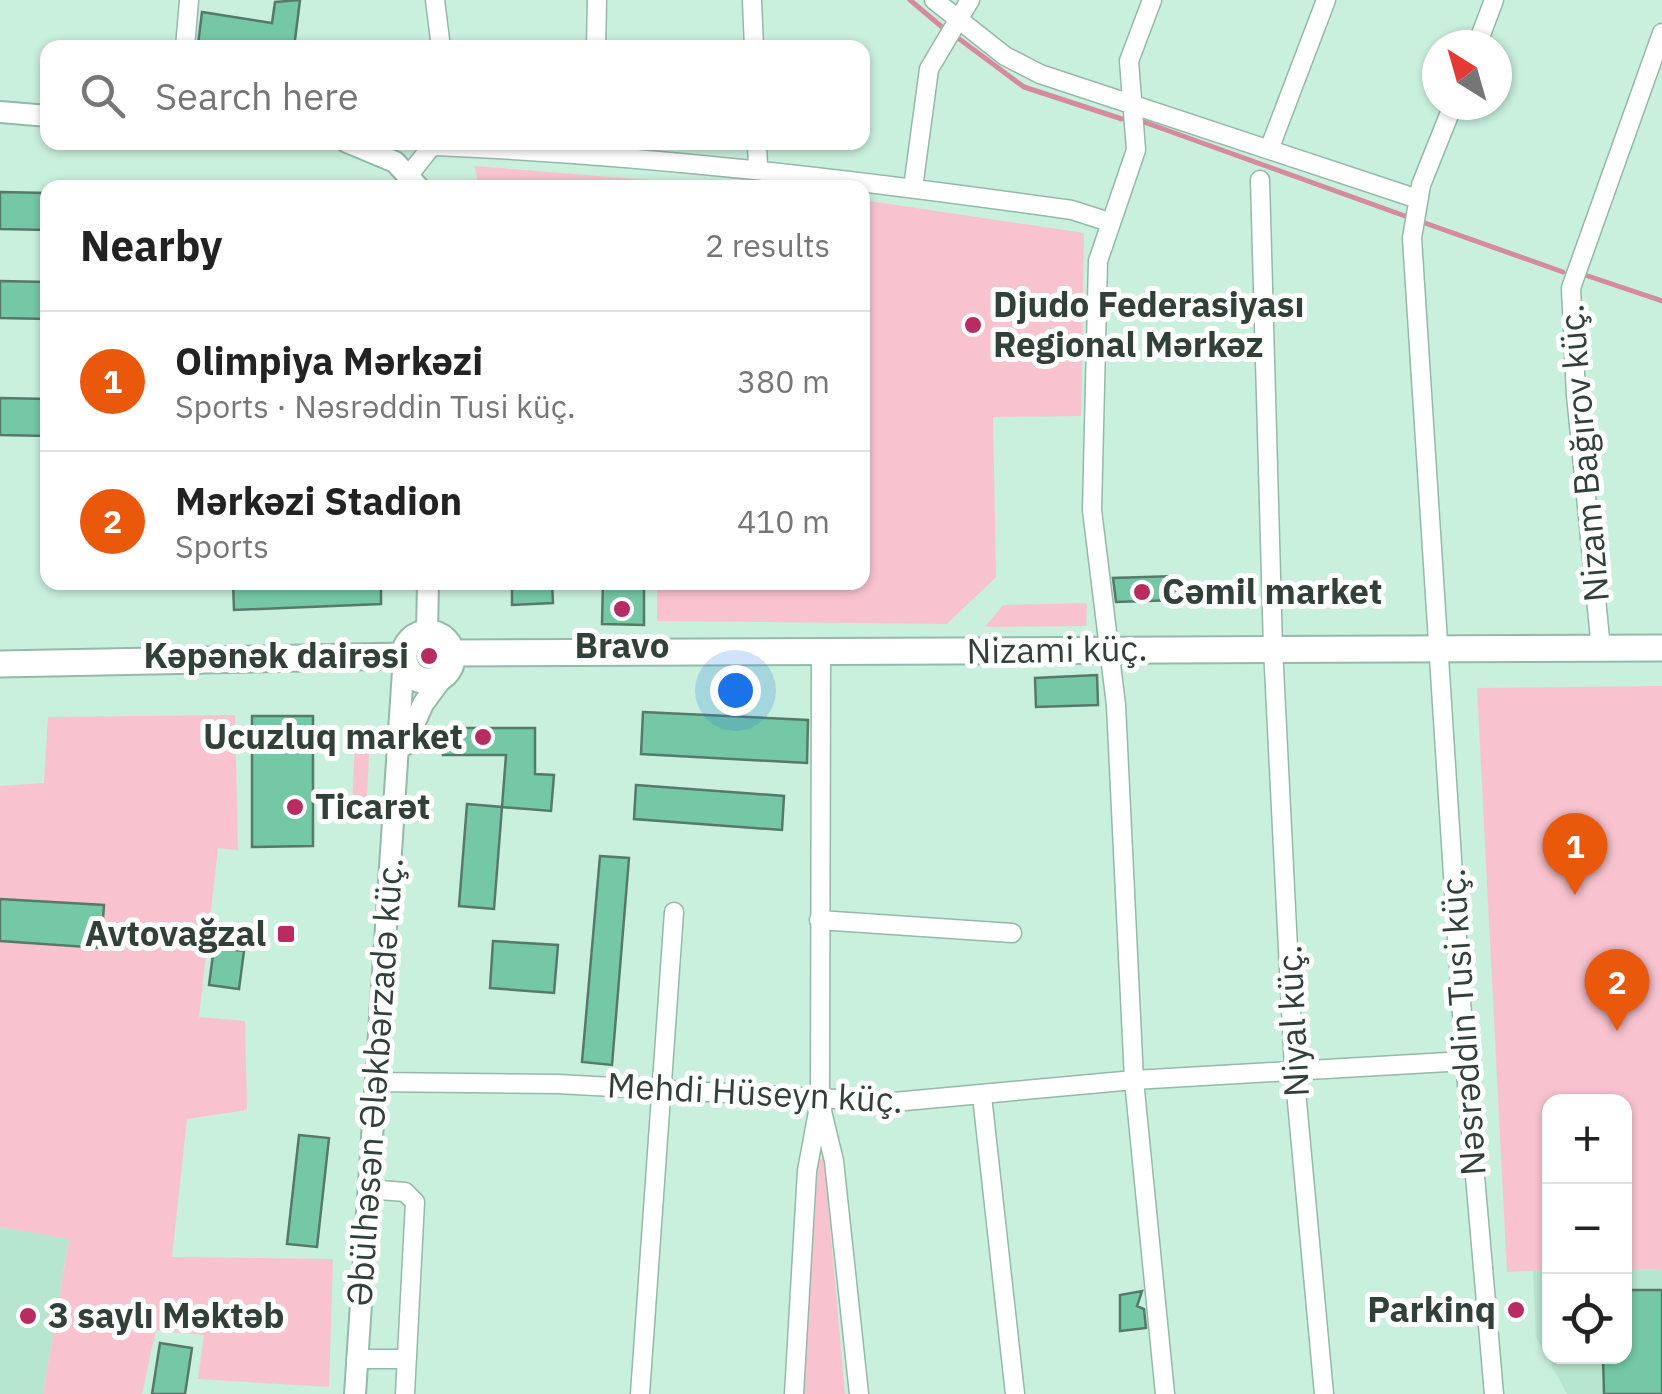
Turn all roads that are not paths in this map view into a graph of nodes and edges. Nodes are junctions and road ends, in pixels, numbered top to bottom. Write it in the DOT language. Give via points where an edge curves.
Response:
graph roads {
  1 [pos="189,0"];
  2 [pos="435,0"];
  3 [pos="597,0"];
  4 [pos="752,0"];
  5 [pos="934,0"];
  6 [pos="970,0"];
  7 [pos="1152,0"];
  8 [pos="1326,0"];
  9 [pos="1494,0"];
  10 [pos="958,21"];
  11 [pos="1483,30"];
  12 [pos="1662,33"];
  13 [pos="185,40"];
  14 [pos="440,40"];
  15 [pos="596,40"];
  16 [pos="754,40"];
  17 [pos="1132,101"];
  18 [pos="0,112"];
  19 [pos="40,115"];
  20 [pos="1447,120"];
  21 [pos="1270,147"];
  22 [pos="369,150"];
  23 [pos="432,150"];
  24 [pos="612,150"];
  25 [pos="757,150"];
  26 [pos="758,168"];
  27 [pos="413,180"];
  28 [pos="415,180"];
  29 [pos="851,180"];
  30 [pos="1260,180"];
  31 [pos="870,182"];
  32 [pos="913,188"];
  33 [pos="1418,198"];
  34 [pos="1109,222"];
  35 [pos="428,590"];
  36 [pos="427,633"];
  37 [pos="1273,648"];
  38 [pos="1662,648"];
  39 [pos="1108,649"];
  40 [pos="1437,649"];
  41 [pos="1601,649"];
  42 [pos="821,655"];
  43 [pos="404,656"];
  44 [pos="450,662"];
  45 [pos="0,664"];
  46 [pos="398,771"];
  47 [pos="674,912"];
  48 [pos="819,920"];
  49 [pos="1012,933"];
  50 [pos="1465,1061"];
  51 [pos="1294,1069"];
  52 [pos="1134,1080"];
  53 [pos="374,1082"];
  54 [pos="658,1089"];
  55 [pos="982,1096"];
  56 [pos="820,1101"];
  57 [pos="368,1190"];
  58 [pos="356,1359"];
  59 [pos="407,1359"];
  60 [pos="355,1394"];
  61 [pos="405,1394"];
  62 [pos="640,1394"];
  63 [pos="794,1394"];
  64 [pos="860,1394"];
  65 [pos="1014,1394"];
  66 [pos="1164,1394"];
  67 [pos="1324,1394"];
  68 [pos="1494,1394"];
  1 -- 13 [label="street"];
  2 -- 14 [label="street"];
  3 -- 15 [label="street"];
  4 -- 16 [label="street"];
  5 -- 10 [label="street"];
  6 -- 10 [label="street"];
  7 -- 17 [label="street" via="1129,61"];
  8 -- 21 [label="street"];
  9 -- 11 [label="street"];
  10 -- 17 [label="street" via="1040,74"];
  10 -- 32 [label="street" via="929,69"];
  12 -- 41 [label="street, Nizam Bağırov küç." via="1570,288"];
  17 -- 21 [label="street"];
  17 -- 34 [label="street" via="1136,150"];
  18 -- 19 [label="main road"];
  20 -- 33 [label="street, Nəsrəddin Tusi küç."];
  21 -- 33 [label="street"];
  22 -- 27 [label="main road"];
  23 -- 28 [label="street"];
  24 -- 26 [label="street"];
  25 -- 26 [label="street"];
  26 -- 29 [label="street"];
  30 -- 37 [label="street, Niyal küç."];
  31 -- 32 [label="street"];
  32 -- 34 [label="street" via="1072,210"];
  33 -- 40 [label="street, Nəsrəddin Tusi küç." via="1412,238"];
  34 -- 39 [label="street" via="1098,261 1092,510"];
  35 -- 36 [label="main road"];
  36 -- 43 [label="highway" via="411,640"];
  36 -- 44 [label="highway" via="444,638"];
  37 -- 39 [label="highway, Nizami küç."];
  37 -- 40 [label="highway, Nizami küç."];
  37 -- 51 [label="street, Niyal küç."];
  38 -- 41 [label="highway, Nizami küç."];
  39 -- 42 [label="highway, Nizami küç."];
  39 -- 52 [label="street"];
  40 -- 41 [label="highway, Nizami küç."];
  40 -- 50 [label="street, Nəsrəddin Tusi küç."];
  42 -- 44 [label="highway, Nizami küç."];
  42 -- 48 [label="street"];
  43 -- 44 [label="highway" via="417,678 434,680"];
  43 -- 45 [label="highway"];
  43 -- 46 [label="main road"];
  44 -- 46 [label="main road" via="415,718"];
  46 -- 53 [label="main road, Əbülhəsən Ələkbərzadə küç."];
  47 -- 54 [label="street"];
  48 -- 49 [label="street"];
  48 -- 56 [label="street"];
  50 -- 51 [label="street, Mehdi Hüseyn küç."];
  50 -- 68 [label="street, Nəsrəddin Tusi küç."];
  51 -- 52 [label="street, Mehdi Hüseyn küç."];
  51 -- 67 [label="street, Niyal küç."];
  52 -- 55 [label="street, Mehdi Hüseyn küç."];
  52 -- 66 [label="street"];
  53 -- 54 [label="street, Mehdi Hüseyn küç."];
  53 -- 57 [label="main road, Əbülhəsən Ələkbərzadə küç."];
  54 -- 56 [label="street, Mehdi Hüseyn küç."];
  54 -- 62 [label="street"];
  55 -- 56 [label="street, Mehdi Hüseyn küç."];
  55 -- 65 [label="street"];
  56 -- 63 [label="street" via="808,1172"];
  56 -- 64 [label="street" via="834,1161"];
  57 -- 58 [label="main road, Əbülhəsən Ələkbərzadə küç."];
  57 -- 59 [label="street" via="405,1192 415,1202"];
  58 -- 59 [label="street"];
  58 -- 60 [label="main road, Əbülhəsən Ələkbərzadə küç."];
  59 -- 61 [label="street"];
}
